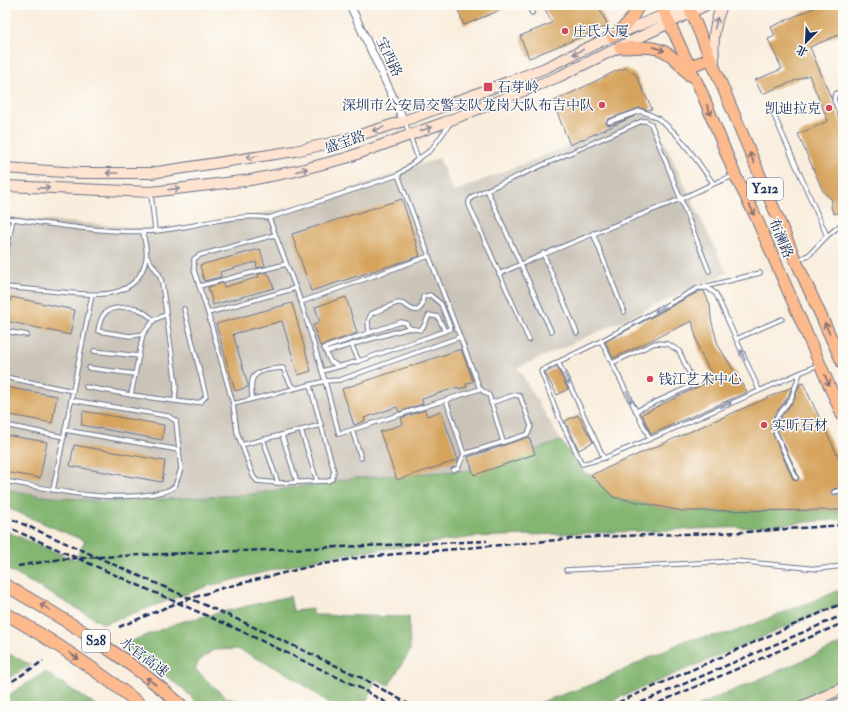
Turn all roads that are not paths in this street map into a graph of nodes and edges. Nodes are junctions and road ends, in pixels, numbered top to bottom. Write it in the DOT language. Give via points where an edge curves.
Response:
graph roads {
  1 [pos="350,5"];
  2 [pos="528,5"];
  3 [pos="639,5"];
  4 [pos="706,5"];
  5 [pos="722,5"];
  6 [pos="689,7"];
  7 [pos="532,13"];
  8 [pos="665,14"];
  9 [pos="612,36"];
  10 [pos="620,48"];
  11 [pos="712,64"];
  12 [pos="690,66"];
  13 [pos="843,91"];
  14 [pos="702,93"];
  15 [pos="773,113"];
  16 [pos="456,118"];
  17 [pos="404,121"];
  18 [pos="843,121"];
  19 [pos="609,122"];
  20 [pos="409,135"];
  21 [pos="418,159"];
  22 [pos="5,168"];
  23 [pos="398,175"];
  24 [pos="735,175"];
  25 [pos="713,183"];
  26 [pos="5,186"];
  27 [pos="487,190"];
  28 [pos="151,192"];
  29 [pos="680,199"];
  30 [pos="5,218"];
  31 [pos="269,218"];
  32 [pos="14,219"];
  33 [pos="843,223"];
  34 [pos="155,231"];
  35 [pos="143,232"];
  36 [pos="593,233"];
  37 [pos="275,235"];
  38 [pos="826,236"];
  39 [pos="543,254"];
  40 [pos="429,256"];
  41 [pos="147,257"];
  42 [pos="5,260"];
  43 [pos="796,261"];
  44 [pos="286,264"];
  45 [pos="520,264"];
  46 [pos="709,271"];
  47 [pos="760,273"];
  48 [pos="499,274"];
  49 [pos="199,286"];
  50 [pos="5,287"];
  51 [pos="703,287"];
  52 [pos="296,288"];
  53 [pos="92,295"];
  54 [pos="301,302"];
  55 [pos="184,309"];
  56 [pos="624,312"];
  57 [pos="208,313"];
  58 [pos="165,315"];
  59 [pos="154,320"];
  60 [pos="782,320"];
  61 [pos="409,328"];
  62 [pos="5,331"];
  63 [pos="445,331"];
  64 [pos="551,331"];
  65 [pos="369,333"];
  66 [pos="577,333"];
  67 [pos="143,334"];
  68 [pos="27,335"];
  69 [pos="460,337"];
  70 [pos="736,339"];
  71 [pos="529,340"];
  72 [pos="601,340"];
  73 [pos="351,344"];
  74 [pos="94,351"];
  75 [pos="326,352"];
  76 [pos="138,356"];
  77 [pos="359,361"];
  78 [pos="558,362"];
  79 [pos="612,362"];
  80 [pos="820,364"];
  81 [pos="843,364"];
  82 [pos="339,366"];
  83 [pos="89,368"];
  84 [pos="322,370"];
  85 [pos="800,373"];
  86 [pos="135,374"];
  87 [pos="5,377"];
  88 [pos="325,382"];
  89 [pos="310,386"];
  90 [pos="86,387"];
  91 [pos="296,388"];
  92 [pos="480,389"];
  93 [pos="758,390"];
  94 [pos="73,391"];
  95 [pos="131,395"];
  96 [pos="252,398"];
  97 [pos="72,400"];
  98 [pos="446,400"];
  99 [pos="175,401"];
  100 [pos="491,403"];
  101 [pos="233,404"];
  102 [pos="636,411"];
  103 [pos="843,417"];
  104 [pos="5,425"];
  105 [pos="321,425"];
  106 [pos="65,430"];
  107 [pos="301,430"];
  108 [pos="352,430"];
  109 [pos="282,435"];
  110 [pos="64,437"];
  111 [pos="263,439"];
  112 [pos="650,439"];
  113 [pos="503,442"];
  114 [pos="241,445"];
  115 [pos="179,450"];
  116 [pos="464,454"];
  117 [pos="361,458"];
  118 [pos="604,458"];
  119 [pos="453,470"];
  120 [pos="796,478"];
  121 [pos="5,481"];
  122 [pos="317,481"];
  123 [pos="297,482"];
  124 [pos="278,483"];
  125 [pos="53,490"];
  126 [pos="843,490"];
  127 [pos="834,492"];
  128 [pos="843,566"];
  129 [pos="566,570"];
  130 [pos="5,585"];
  131 [pos="5,613"];
  132 [pos="843,688"];
  133 [pos="843,702"];
  134 [pos="142,706"];
  135 [pos="182,706"];
  136 [pos="803,706"];
  137 [pos="834,706"];
  1 -- 17 [label="street, 宝西路"];
  2 -- 7 [label="lane"];
  3 -- 9 [label="main road" via="629,23"];
  4 -- 6 [label="main road"];
  11 -- 5 [label="main road, one-way" via="712,44"];
  6 -- 8 [label="main road"];
  6 -- 11 [label="main road, 布澜路 / Y212"];
  8 -- 9 [label="main road, 盛宝路"];
  8 -- 10 [label="main road, 盛宝路"];
  8 -- 12 [label="main road, 布澜路 / Y212"];
  9 -- 17 [label="main road, 盛宝路, one-way" via="545,68"];
  10 -- 14 [label="main road, one-way" via="654,47 664,51 679,63"];
  10 -- 16 [label="main road, 盛宝路" via="558,78"];
  11 -- 12 [label="main road"];
  43 -- 11 [label="main road, 布澜路 / Y212, one-way"];
  12 -- 14 [label="main road, 布澜路 / Y212"];
  13 -- 18 [label="lane" via="835,94 834,100"];
  14 -- 24 [label="main road, 布澜路 / Y212, one-way"];
  15 -- 38 [label="lane"];
  20 -- 16 [label="main road, 盛宝路, one-way"];
  16 -- 21 [label="lane" via="441,133 431,150"];
  17 -- 20 [label="lane"];
  17 -- 22 [label="main road, 盛宝路, one-way" via="344,140 294,151 151,173 72,173"];
  19 -- 25 [label="lane" via="640,111 659,119 672,130"];
  20 -- 21 [label="lane"];
  28 -- 20 [label="main road, 盛宝路, one-way" via="250,180 296,171 346,158"];
  21 -- 23 [label="lane"];
  23 -- 31 [label="lane"];
  23 -- 40 [label="lane"];
  24 -- 25 [label="lane"];
  24 -- 80 [label="main road, 布澜路 / Y212, one-way"];
  25 -- 29 [label="lane"];
  26 -- 28 [label="main road, 盛宝路, one-way"];
  27 -- 29 [label="lane" via="646,121 651,124"];
  27 -- 45 [label="lane"];
  27 -- 48 [label="lane" via="470,198 469,205"];
  28 -- 34 [label="lane"];
  29 -- 36 [label="lane"];
  29 -- 46 [label="lane"];
  30 -- 32 [label="lane"];
  31 -- 34 [label="lane" via="252,216"];
  31 -- 37 [label="lane"];
  32 -- 35 [label="lane"];
  32 -- 42 [label="lane"];
  33 -- 38 [label="lane"];
  34 -- 35 [label="lane"];
  35 -- 41 [label="lane"];
  36 -- 39 [label="lane"];
  36 -- 56 [label="lane"];
  37 -- 44 [label="lane"];
  37 -- 49 [label="lane" via="196,257 193,267"];
  38 -- 43 [label="lane" via="810,254"];
  39 -- 45 [label="lane"];
  39 -- 66 [label="lane"];
  40 -- 54 [label="lane"];
  40 -- 69 [label="lane"];
  41 -- 53 [label="lane" via="143,270 132,285 120,291"];
  41 -- 58 [label="lane" via="159,274"];
  81 -- 43 [label="main road, 布澜路 / Y212, one-way"];
  44 -- 49 [label="lane"];
  44 -- 52 [label="lane"];
  45 -- 48 [label="lane"];
  45 -- 64 [label="lane"];
  47 -- 51 [label="lane"];
  48 -- 71 [label="lane"];
  49 -- 57 [label="lane"];
  50 -- 53 [label="lane"];
  51 -- 70 [label="lane" via="716,294"];
  51 -- 72 [label="lane, one-way"];
  52 -- 54 [label="lane"];
  52 -- 57 [label="lane"];
  53 -- 94 [label="lane"];
  54 -- 84 [label="lane"];
  55 -- 99 [label="lane" via="206,396 201,402"];
  57 -- 101 [label="lane"];
  58 -- 59 [label="lane"];
  58 -- 99 [label="lane" via="176,385"];
  59 -- 67 [label="lane"];
  59 -- 67 [label="lane" via="137,309 109,311 100,321 98,331 130,336"];
  60 -- 70 [label="lane"];
  61 -- 63 [label="lane" via="420,330 429,316 435,315 440,319"];
  61 -- 65 [label="lane" via="401,322"];
  61 -- 73 [label="lane"];
  62 -- 68 [label="lane"];
  63 -- 65 [label="lane" via="451,329 443,307 430,295 423,297 422,306 418,310 397,303 371,314 368,321"];
  63 -- 77 [label="lane"];
  65 -- 75 [label="lane" via="324,348"];
  67 -- 76 [label="lane"];
  69 -- 88 [label="lane" via="353,376"];
  69 -- 92 [label="lane"];
  93 -- 70 [label="lane, one-way"];
  72 -- 78 [label="lane"];
  72 -- 79 [label="lane"];
  73 -- 75 [label="lane"];
  73 -- 77 [label="lane"];
  74 -- 76 [label="lane"];
  75 -- 82 [label="lane" via="330,361"];
  76 -- 86 [label="lane"];
  77 -- 82 [label="lane"];
  78 -- 118 [label="lane, one-way"];
  78 -- 118 [label="lane" via="541,371 558,415 582,464"];
  79 -- 102 [label="lane, one-way"];
  79 -- 102 [label="lane" via="662,342 674,347 682,356 692,377 689,386"];
  80 -- 85 [label="lane"];
  80 -- 103 [label="main road, 布澜路 / Y212, one-way"];
  82 -- 84 [label="lane"];
  83 -- 86 [label="lane"];
  84 -- 88 [label="lane"];
  85 -- 93 [label="lane"];
  85 -- 120 [label="lane" via="791,399 773,422"];
  86 -- 95 [label="lane"];
  87 -- 94 [label="lane"];
  88 -- 89 [label="lane"];
  88 -- 108 [label="lane" via="339,434"];
  89 -- 91 [label="lane"];
  89 -- 105 [label="lane"];
  90 -- 95 [label="lane"];
  91 -- 96 [label="lane"];
  91 -- 96 [label="lane" via="291,385 282,368 257,372 253,376"];
  92 -- 98 [label="lane"];
  92 -- 100 [label="lane" via="489,395"];
  112 -- 93 [label="lane, one-way"];
  94 -- 97 [label="lane"];
  95 -- 99 [label="lane"];
  96 -- 101 [label="lane"];
  97 -- 106 [label="lane"];
  97 -- 115 [label="lane" via="172,418 177,424"];
  98 -- 108 [label="lane"];
  98 -- 116 [label="lane"];
  100 -- 113 [label="lane"];
  100 -- 113 [label="lane" via="514,395 520,396 531,426 528,434"];
  101 -- 114 [label="lane"];
  102 -- 112 [label="lane"];
  104 -- 110 [label="lane"];
  105 -- 107 [label="lane"];
  105 -- 122 [label="lane" via="334,475 328,481"];
  106 -- 110 [label="lane"];
  106 -- 115 [label="lane"];
  107 -- 109 [label="lane"];
  107 -- 122 [label="lane"];
  108 -- 117 [label="lane"];
  109 -- 111 [label="lane"];
  109 -- 123 [label="lane"];
  110 -- 125 [label="lane"];
  111 -- 114 [label="lane"];
  111 -- 124 [label="lane"];
  112 -- 118 [label="lane"];
  113 -- 116 [label="lane"];
  114 -- 124 [label="lane" via="254,479"];
  115 -- 125 [label="lane" via="180,475 176,486 171,490 145,495 110,497"];
  116 -- 119 [label="lane" via="458,468"];
  121 -- 125 [label="lane"];
  122 -- 123 [label="lane"];
  123 -- 124 [label="lane"];
  126 -- 127 [label="lane"];
  128 -- 129 [label="lane" via="818,569 736,561"];
  135 -- 130 [label="highway, 水官高速 / S28, one-way" via="83,632"];
  131 -- 134 [label="highway, S28, one-way" via="67,651"];
  132 -- 136 [label="main road"];
  133 -- 137 [label="main road"];
}
